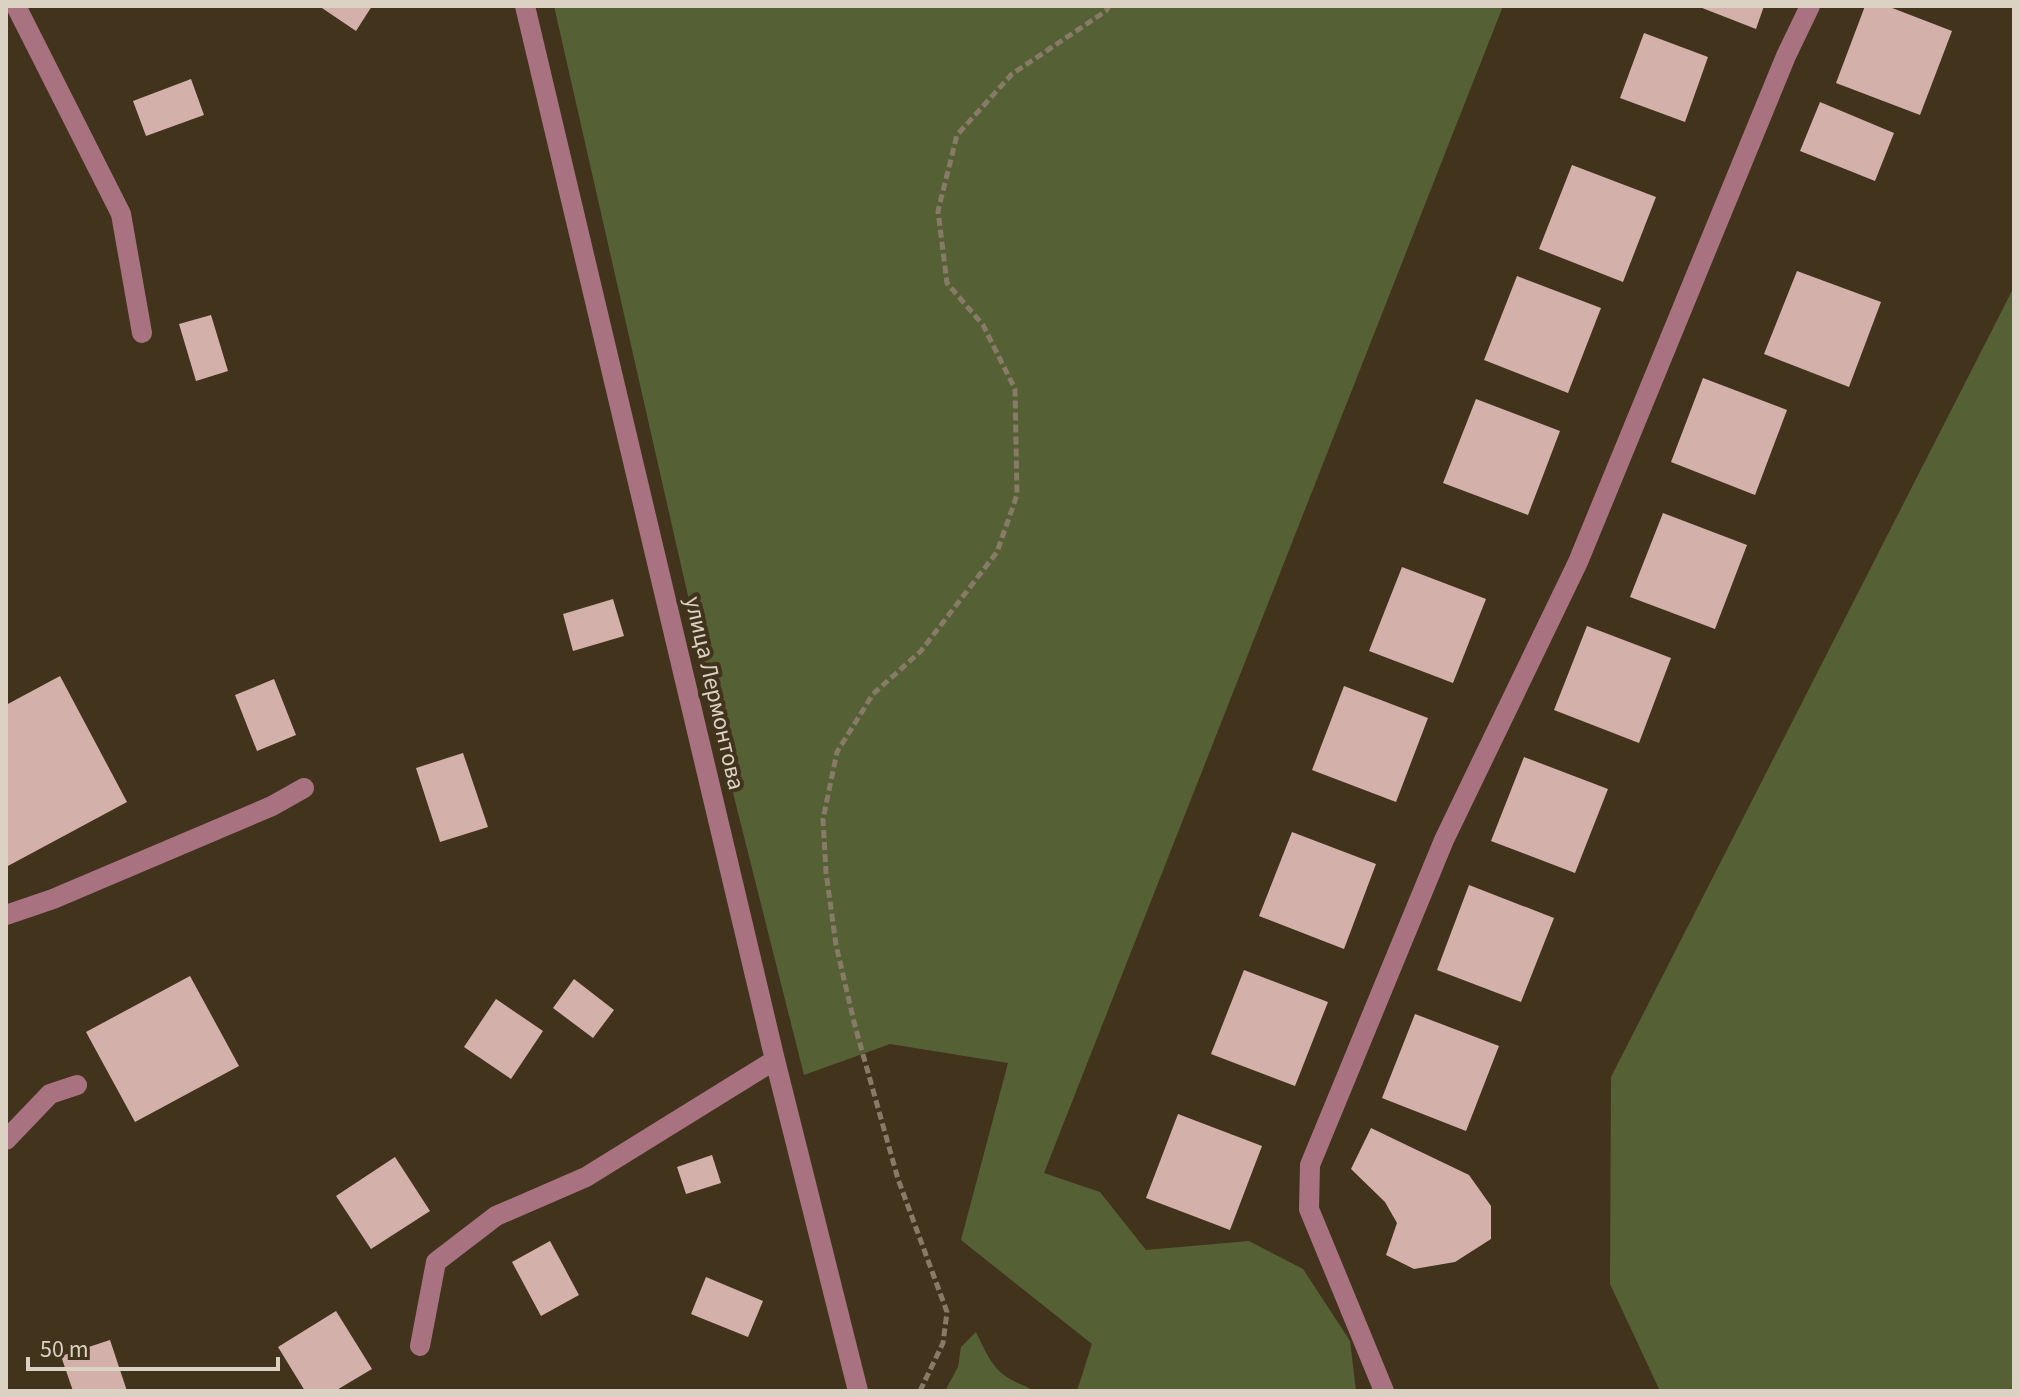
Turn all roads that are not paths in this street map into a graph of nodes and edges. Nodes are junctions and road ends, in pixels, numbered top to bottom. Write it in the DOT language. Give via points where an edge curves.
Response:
graph roads {
  1 [pos="16,6"];
  2 [pos="525,6"];
  3 [pos="1810,6"];
  4 [pos="142,333"];
  5 [pos="304,788"];
  6 [pos="6,915"];
  7 [pos="775,1060"];
  8 [pos="77,1085"];
  9 [pos="6,1140"];
  10 [pos="420,1346"];
  11 [pos="858,1391"];
  12 [pos="1384,1391"];
  1 -- 4 [label="street" via="121,214"];
  2 -- 7 [label="street, улица Лермонтова"];
  3 -- 12 [label="street" via="1578,562 1444,840 1310,1165 1309,1209"];
  5 -- 6 [label="street" via="272,806"];
  7 -- 10 [label="street" via="586,1177 496,1216 436,1262"];
  7 -- 11 [label="street, улица Лермонтова"];
  8 -- 9 [label="street" via="50,1094"];
}
